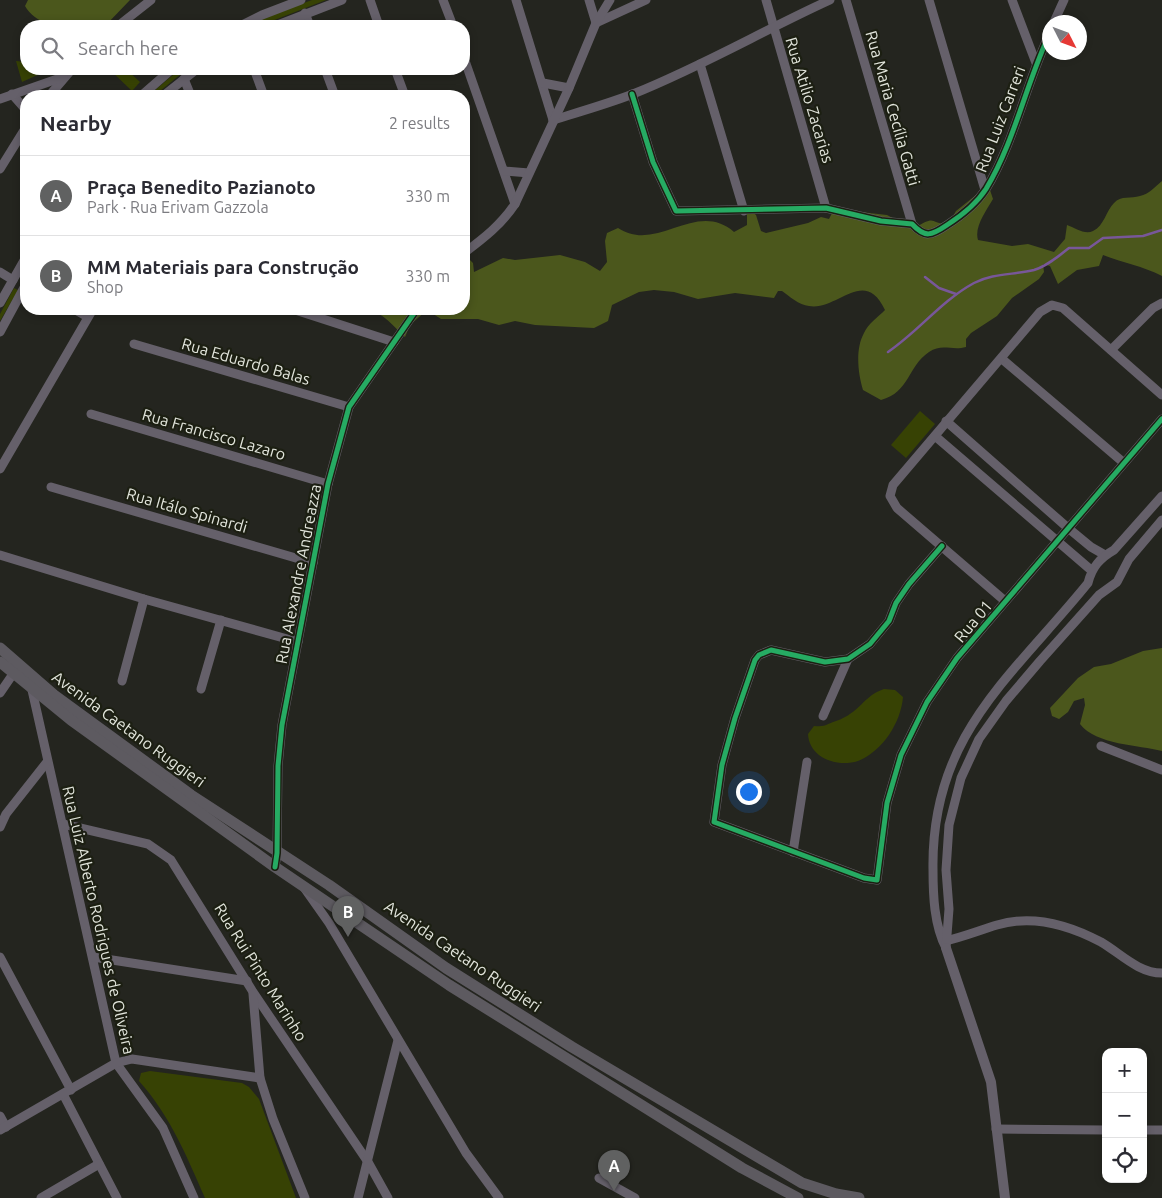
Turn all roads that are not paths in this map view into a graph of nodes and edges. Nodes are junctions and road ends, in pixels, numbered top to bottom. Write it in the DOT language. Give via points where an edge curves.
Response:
graph roads {
  1 [pos="151,0"];
  2 [pos="301,0"];
  3 [pos="342,0"];
  4 [pos="370,0"];
  5 [pos="443,0"];
  6 [pos="516,0"];
  7 [pos="589,0"];
  8 [pos="610,0"];
  9 [pos="646,0"];
  10 [pos="766,0"];
  11 [pos="830,0"];
  12 [pos="846,0"];
  13 [pos="929,0"];
  14 [pos="1012,0"];
  15 [pos="1064,0"];
  16 [pos="305,13"];
  17 [pos="1057,15"];
  18 [pos="126,20"];
  19 [pos="251,20"];
  20 [pos="289,20"];
  21 [pos="308,20"];
  22 [pos="377,20"];
  23 [pos="451,20"];
  24 [pos="596,23"];
  25 [pos="772,26"];
  26 [pos="1042,50"];
  27 [pos="1036,63"];
  28 [pos="700,64"];
  29 [pos="66,75"];
  30 [pos="165,75"];
  31 [pos="190,75"];
  32 [pos="256,75"];
  33 [pos="327,75"];
  34 [pos="397,75"];
  35 [pos="470,75"];
  36 [pos="63,78"];
  37 [pos="184,79"];
  38 [pos="543,83"];
  39 [pos="570,88"];
  40 [pos="25,90"];
  41 [pos="54,90"];
  42 [pos="149,90"];
  43 [pos="170,90"];
  44 [pos="189,90"];
  45 [pos="262,90"];
  46 [pos="333,90"];
  47 [pos="403,90"];
  48 [pos="20,91"];
  49 [pos="12,94"];
  50 [pos="632,94"];
  51 [pos="0,99"];
  52 [pos="20,103"];
  53 [pos="553,120"];
  54 [pos="20,137"];
  55 [pos="0,169"];
  56 [pos="504,171"];
  57 [pos="529,173"];
  58 [pos="985,190"];
  59 [pos="515,204"];
  60 [pos="826,208"];
  61 [pos="744,212"];
  62 [pos="912,224"];
  63 [pos="470,248"];
  64 [pos="20,268"];
  65 [pos="0,272"];
  66 [pos="13,280"];
  67 [pos="20,295"];
  68 [pos="0,303"];
  69 [pos="1162,303"];
  70 [pos="90,315"];
  71 [pos="311,315"];
  72 [pos="413,315"];
  73 [pos="0,332"];
  74 [pos="394,342"];
  75 [pos="134,344"];
  76 [pos="1111,350"];
  77 [pos="1002,360"];
  78 [pos="1162,395"];
  79 [pos="349,407"];
  80 [pos="91,414"];
  81 [pos="1162,419"];
  82 [pos="946,422"];
  83 [pos="935,436"];
  84 [pos="1124,463"];
  85 [pos="0,469"];
  86 [pos="328,484"];
  87 [pos="51,487"];
  88 [pos="1162,496"];
  89 [pos="1162,520"];
  90 [pos="1068,528"];
  91 [pos="1058,540"];
  92 [pos="942,546"];
  93 [pos="1114,550"];
  94 [pos="0,555"];
  95 [pos="1105,555"];
  96 [pos="1129,559"];
  97 [pos="314,563"];
  98 [pos="1091,570"];
  99 [pos="1088,583"];
  100 [pos="1099,595"];
  101 [pos="144,599"];
  102 [pos="1005,601"];
  103 [pos="221,620"];
  104 [pos="298,642"];
  105 [pos="0,648"];
  106 [pos="848,659"];
  107 [pos="0,662"];
  108 [pos="13,674"];
  109 [pos="122,680"];
  110 [pos="201,689"];
  111 [pos="32,690"];
  112 [pos="0,692"];
  113 [pos="823,716"];
  114 [pos="1102,746"];
  115 [pos="47,762"];
  116 [pos="807,762"];
  117 [pos="1162,770"];
  118 [pos="63,824"];
  119 [pos="0,827"];
  120 [pos="793,852"];
  121 [pos="277,853"];
  122 [pos="275,867"];
  123 [pos="300,882"];
  124 [pos="329,885"];
  125 [pos="326,900"];
  126 [pos="330,923"];
  127 [pos="946,943"];
  128 [pos="0,957"];
  129 [pos="93,957"];
  130 [pos="1162,973"];
  131 [pos="247,982"];
  132 [pos="253,992"];
  133 [pos="398,1040"];
  134 [pos="116,1063"];
  135 [pos="260,1078"];
  136 [pos="67,1092"];
  137 [pos="0,1116"];
  138 [pos="3,1128"];
  139 [pos="996,1129"];
  140 [pos="1102,1130"];
  141 [pos="1147,1130"];
  142 [pos="1162,1130"];
  143 [pos="368,1162"];
  144 [pos="99,1164"];
  145 [pos="599,1178"];
  146 [pos="42,1198"];
  147 [pos="117,1198"];
  148 [pos="194,1198"];
  149 [pos="305,1198"];
  150 [pos="358,1198"];
  151 [pos="388,1198"];
  152 [pos="499,1198"];
  153 [pos="635,1198"];
  154 [pos="798,1198"];
  155 [pos="858,1198"];
  156 [pos="1005,1198"];
  1 -- 18 [label="street"];
  2 -- 19 [label="street"];
  3 -- 16 [label="street"];
  4 -- 22 [label="street"];
  5 -- 23 [label="street"];
  6 -- 38 [label="street"];
  7 -- 24 [label="street"];
  8 -- 24 [label="street"];
  9 -- 24 [label="street"];
  10 -- 25 [label="street, Rua Atilio Zacarias"];
  11 -- 25 [label="street"];
  12 -- 62 [label="street, Rua Maria Cecília Gatti"];
  13 -- 58 [label="street"];
  14 -- 27 [label="street"];
  15 -- 17 [label="street"];
  16 -- 20 [label="street"];
  16 -- 21 [label="street"];
  24 -- 39 [label="street"];
  25 -- 28 [label="street"];
  25 -- 60 [label="street, Rua Atilio Zacarias"];
  26 -- 27 [label="street, Rua Luiz Carreri"];
  27 -- 58 [label="street, Rua Luiz Carreri" via="1013,130"];
  28 -- 50 [label="street"];
  28 -- 61 [label="street"];
  29 -- 36 [label="street"];
  30 -- 42 [label="street"];
  31 -- 37 [label="street"];
  32 -- 45 [label="street"];
  33 -- 46 [label="street"];
  34 -- 47 [label="street"];
  35 -- 56 [label="street"];
  36 -- 40 [label="street"];
  36 -- 41 [label="street"];
  37 -- 43 [label="street"];
  37 -- 44 [label="street"];
  38 -- 39 [label="street"];
  38 -- 53 [label="street"];
  39 -- 53 [label="street"];
  48 -- 49 [label="street"];
  49 -- 51 [label="street"];
  49 -- 52 [label="street"];
  50 -- 53 [label="street"];
  50 -- 61 [label="street, Rua Luiz Carreri" via="653,162 672,208 680,213"];
  53 -- 57 [label="street"];
  54 -- 55 [label="street"];
  56 -- 57 [label="street"];
  56 -- 59 [label="street"];
  57 -- 59 [label="street"];
  58 -- 62 [label="street, Rua Luiz Carreri" via="961,216 937,232 926,235"];
  59 -- 63 [label="street" via="487,237"];
  60 -- 61 [label="street, Rua Luiz Carreri"];
  60 -- 62 [label="street, Rua Luiz Carreri" via="881,221"];
  64 -- 66 [label="street"];
  65 -- 66 [label="street"];
  66 -- 68 [label="street"];
  67 -- 73 [label="street"];
  69 -- 76 [label="street"];
  70 -- 85 [label="street"];
  71 -- 74 [label="street"];
  72 -- 74 [label="street, Rua Alexandre Andreazza"];
  74 -- 79 [label="street, Rua Alexandre Andreazza"];
  75 -- 79 [label="street, Rua Eduardo Balas"];
  76 -- 77 [label="street" via="1063,308 1052,305 1040,312"];
  76 -- 78 [label="street"];
  77 -- 82 [label="street"];
  77 -- 84 [label="street"];
  79 -- 86 [label="street, Rua Alexandre Andreazza"];
  80 -- 86 [label="street, Rua Francisco Lazaro"];
  81 -- 84 [label="street, Rua 01"];
  82 -- 83 [label="street"];
  82 -- 90 [label="street"];
  83 -- 91 [label="street"];
  83 -- 92 [label="street" via="893,485 890,496 897,508"];
  84 -- 90 [label="street, Rua 01"];
  86 -- 97 [label="street, Rua Alexandre Andreazza"];
  87 -- 97 [label="street, Rua Itálo Spinardi"];
  88 -- 93 [label="street"];
  89 -- 96 [label="street"];
  90 -- 91 [label="street, Rua 01"];
  90 -- 95 [label="street"];
  91 -- 98 [label="street"];
  91 -- 102 [label="street, Rua 01"];
  92 -- 102 [label="street"];
  92 -- 106 [label="street" via="909,584 889,620 870,644"];
  93 -- 95 [label="street"];
  93 -- 96 [label="street"];
  94 -- 101 [label="street"];
  95 -- 98 [label="street"];
  96 -- 100 [label="street" via="1117,582"];
  97 -- 104 [label="street, Rua Alexandre Andreazza"];
  98 -- 99 [label="street"];
  99 -- 100 [label="street"];
  99 -- 127 [label="street" via="988,698 956,751 940,801 933,854 933,895"];
  100 -- 127 [label="street" via="1006,701 980,739 961,778 948,834"];
  101 -- 103 [label="street"];
  101 -- 109 [label="street"];
  102 -- 120 [label="street, Rua 01" via="957,658 927,702 901,755 887,803 880,877 876,881"];
  103 -- 104 [label="street"];
  103 -- 110 [label="street"];
  104 -- 121 [label="street, Rua Alexandre Andreazza" via="282,724"];
  105 -- 121 [label="main road, Avenida Caetano Ruggieri" via="32,678 97,727"];
  106 -- 113 [label="street"];
  106 -- 120 [label="street" via="825,662 766,651 755,660 735,718 722,765 714,822"];
  107 -- 108 [label="main road, Avenida Caetano Ruggieri"];
  108 -- 111 [label="main road, Avenida Caetano Ruggieri"];
  108 -- 112 [label="street"];
  111 -- 115 [label="street, Rua Luiz Alberto Rodrigues de Oliveira"];
  111 -- 122 [label="main road, Avenida Caetano Ruggieri"];
  114 -- 117 [label="street"];
  115 -- 118 [label="street, Rua Luiz Alberto Rodrigues de Oliveira"];
  115 -- 119 [label="street" via="6,814"];
  116 -- 120 [label="street"];
  118 -- 129 [label="street, Rua Luiz Alberto Rodrigues de Oliveira"];
  118 -- 131 [label="street, Rua Rui Pinto Marinho" via="148,844 171,860"];
  121 -- 122 [label="street, Rua Alexandre Andreazza"];
  121 -- 124 [label="main road, Avenida Caetano Ruggieri"];
  122 -- 123 [label="main road, Avenida Caetano Ruggieri"];
  123 -- 125 [label="main road, Avenida Caetano Ruggieri"];
  123 -- 126 [label="street"];
  124 -- 125 [label="street"];
  124 -- 155 [label="main road, Avenida Caetano Ruggieri" via="446,968 572,1047 802,1182"];
  125 -- 126 [label="street"];
  125 -- 154 [label="main road, Avenida Caetano Ruggieri" via="449,986 742,1168"];
  126 -- 133 [label="street"];
  127 -- 130 [label="street" via="999,924 1033,920 1063,925 1101,942 1136,966"];
  127 -- 139 [label="street" via="991,1082"];
  128 -- 136 [label="street"];
  129 -- 131 [label="street"];
  129 -- 134 [label="street, Rua Luiz Alberto Rodrigues de Oliveira"];
  131 -- 132 [label="street, Rua Rui Pinto Marinho"];
  132 -- 135 [label="street"];
  132 -- 143 [label="street, Rua Rui Pinto Marinho"];
  133 -- 143 [label="street"];
  133 -- 152 [label="street" via="466,1153"];
  134 -- 135 [label="street" via="132,1059"];
  134 -- 136 [label="street"];
  134 -- 148 [label="street, Rua Luiz Alberto Rodrigues de Oliveira" via="163,1128"];
  135 -- 149 [label="street"];
  136 -- 138 [label="street"];
  136 -- 144 [label="street"];
  137 -- 138 [label="street"];
  139 -- 140 [label="street"];
  139 -- 156 [label="street"];
  141 -- 142 [label="street"];
  143 -- 150 [label="street"];
  143 -- 151 [label="street, Rua Rui Pinto Marinho"];
  144 -- 146 [label="street"];
  144 -- 147 [label="street"];
  145 -- 153 [label="street"];
}
